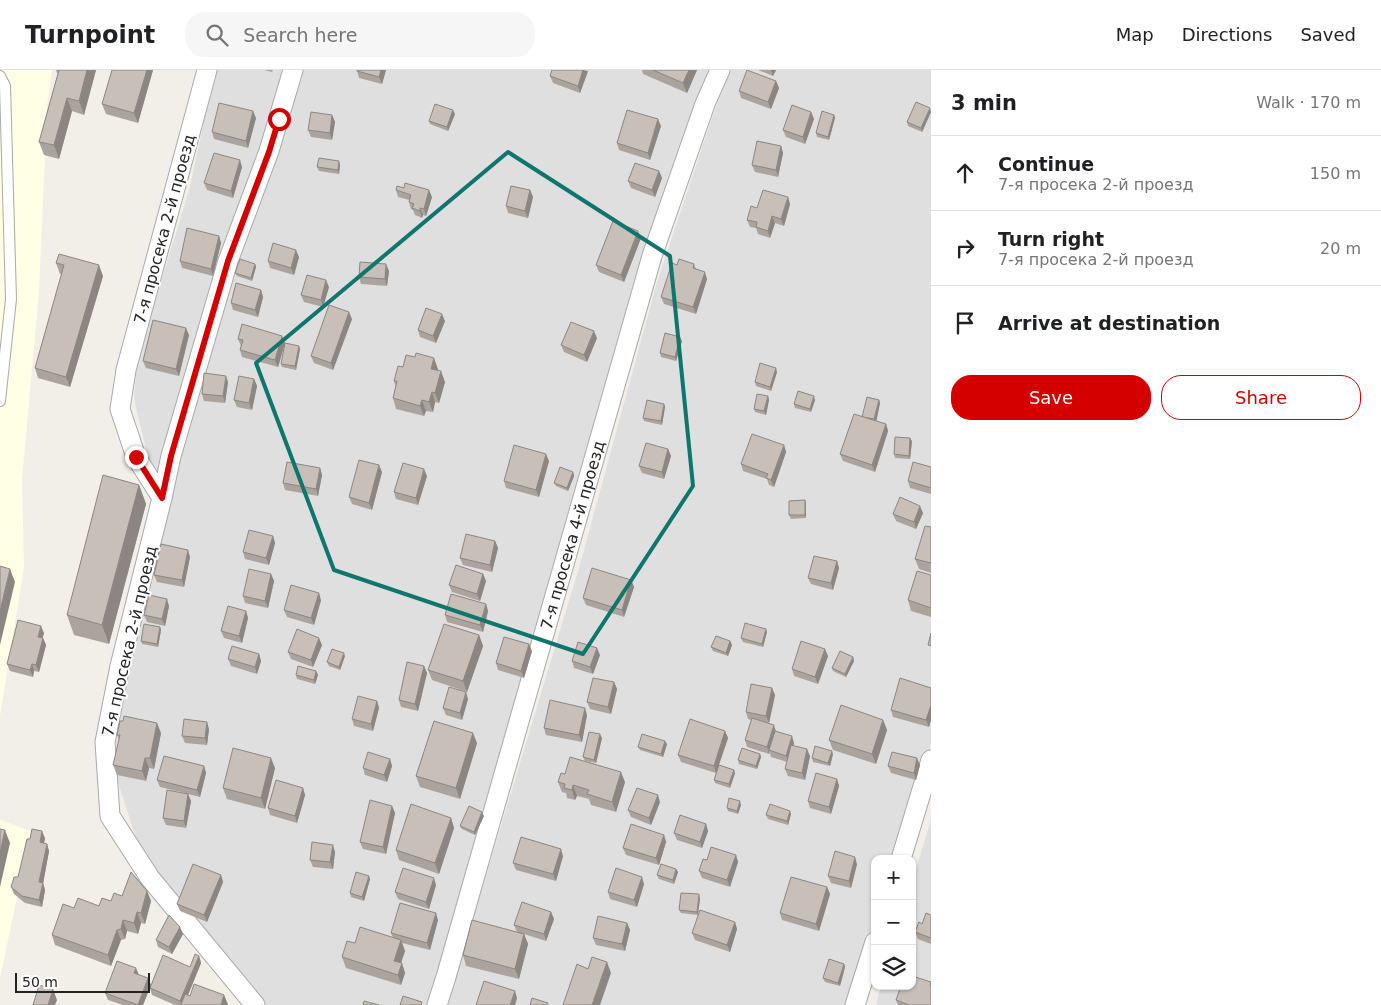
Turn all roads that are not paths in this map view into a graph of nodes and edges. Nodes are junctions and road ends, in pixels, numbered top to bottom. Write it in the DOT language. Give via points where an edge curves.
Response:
graph roads {
  1 [pos="207,70"];
  2 [pos="293,70"];
  3 [pos="720,70"];
  4 [pos="0,76"];
  5 [pos="4,218"];
  6 [pos="0,401"];
  7 [pos="162,498"];
  8 [pos="931,760"];
  9 [pos="902,855"];
  10 [pos="874,945"];
  11 [pos="255,1005"];
  12 [pos="437,1005"];
  13 [pos="855,1005"];
  1 -- 7 [label="street, 7-я просека 2-й проезд" via="126,370 120,409 136,457"];
  2 -- 7 [label="street, 7-я просека 2-й проезд" via="269,152 228,261 171,456"];
  3 -- 12 [label="street, 7-я просека 4-й проезд" via="652,256"];
  4 -- 5 [label="lane" via="5,86"];
  5 -- 6 [label="lane" via="11,299"];
  7 -- 11 [label="street, 7-я просека 2-й проезд" via="120,666 105,742 110,816 150,878"];
  8 -- 9 [label="street"];
  10 -- 13 [label="street"];
}
